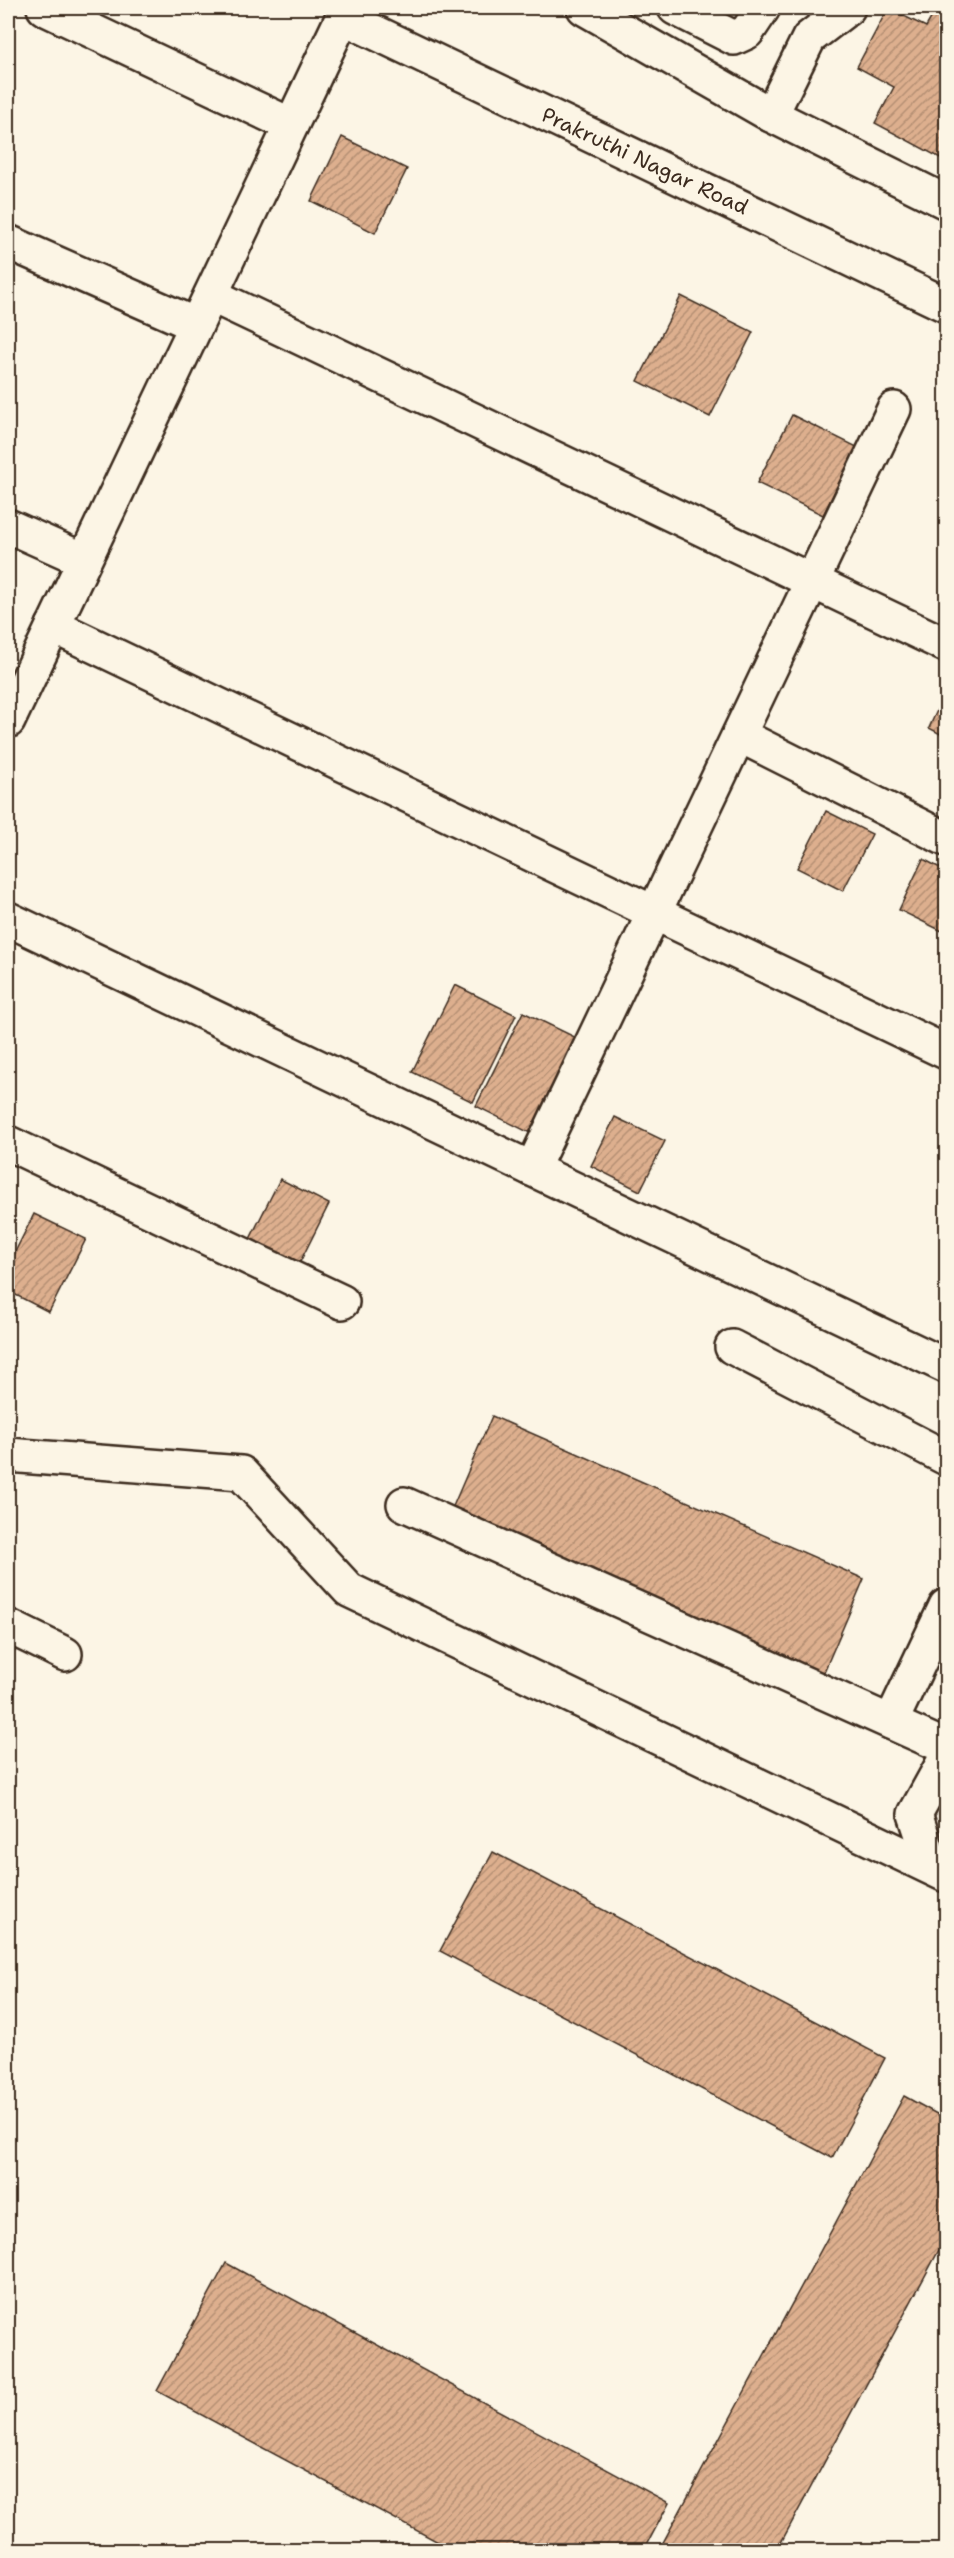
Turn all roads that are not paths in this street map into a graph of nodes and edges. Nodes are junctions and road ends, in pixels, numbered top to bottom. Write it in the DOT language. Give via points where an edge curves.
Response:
graph roads {
  1 [pos="44,8"];
  2 [pos="584,8"];
  3 [pos="675,8"];
  4 [pos="763,8"];
  5 [pos="848,8"];
  6 [pos="345,12"];
  7 [pos="771,115"];
  8 [pos="291,125"];
  9 [pos="946,202"];
  10 [pos="8,242"];
  11 [pos="211,295"];
  12 [pos="946,305"];
  13 [pos="196,325"];
  14 [pos="894,409"];
  15 [pos="8,526"];
  16 [pos="84,560"];
  17 [pos="812,581"];
  18 [pos="52,626"];
  19 [pos="946,645"];
  20 [pos="8,721"];
  21 [pos="739,735"];
  22 [pos="946,839"];
  23 [pos="654,912"];
  24 [pos="8,919"];
  25 [pos="946,1052"];
  26 [pos="8,1143"];
  27 [pos="532,1169"];
  28 [pos="342,1302"];
  29 [pos="732,1347"];
  30 [pos="946,1365"];
  31 [pos="8,1455"];
  32 [pos="946,1458"];
  33 [pos="404,1504"];
  34 [pos="946,1606"];
  35 [pos="8,1626"];
  36 [pos="65,1654"];
  37 [pos="891,1722"];
  38 [pos="946,1747"];
  39 [pos="946,1758"];
  40 [pos="942,1867"];
  1 -- 8 [label="street"];
  2 -- 7 [label="street"];
  3 -- 4 [label="street" via="734,38 747,32"];
  5 -- 7 [label="street" via="809,38"];
  6 -- 8 [label="street"];
  6 -- 12 [label="street, Prakruthi Nagar Road"];
  7 -- 9 [label="street"];
  8 -- 11 [label="street"];
  10 -- 13 [label="street"];
  11 -- 13 [label="street"];
  11 -- 17 [label="street"];
  13 -- 16 [label="street"];
  14 -- 17 [label="street"];
  15 -- 16 [label="street"];
  16 -- 18 [label="street"];
  17 -- 19 [label="street"];
  17 -- 21 [label="street"];
  18 -- 20 [label="street"];
  18 -- 23 [label="street"];
  21 -- 22 [label="street"];
  21 -- 23 [label="street"];
  23 -- 25 [label="street"];
  23 -- 27 [label="street"];
  24 -- 27 [label="street"];
  26 -- 28 [label="street"];
  27 -- 30 [label="street"];
  29 -- 32 [label="street"];
  31 -- 40 [label="street" via="241,1473 349,1590"];
  33 -- 37 [label="street"];
  34 -- 37 [label="street"];
  35 -- 36 [label="street"];
  37 -- 38 [label="street"];
  39 -- 40 [label="street" via="915,1814"];
}
